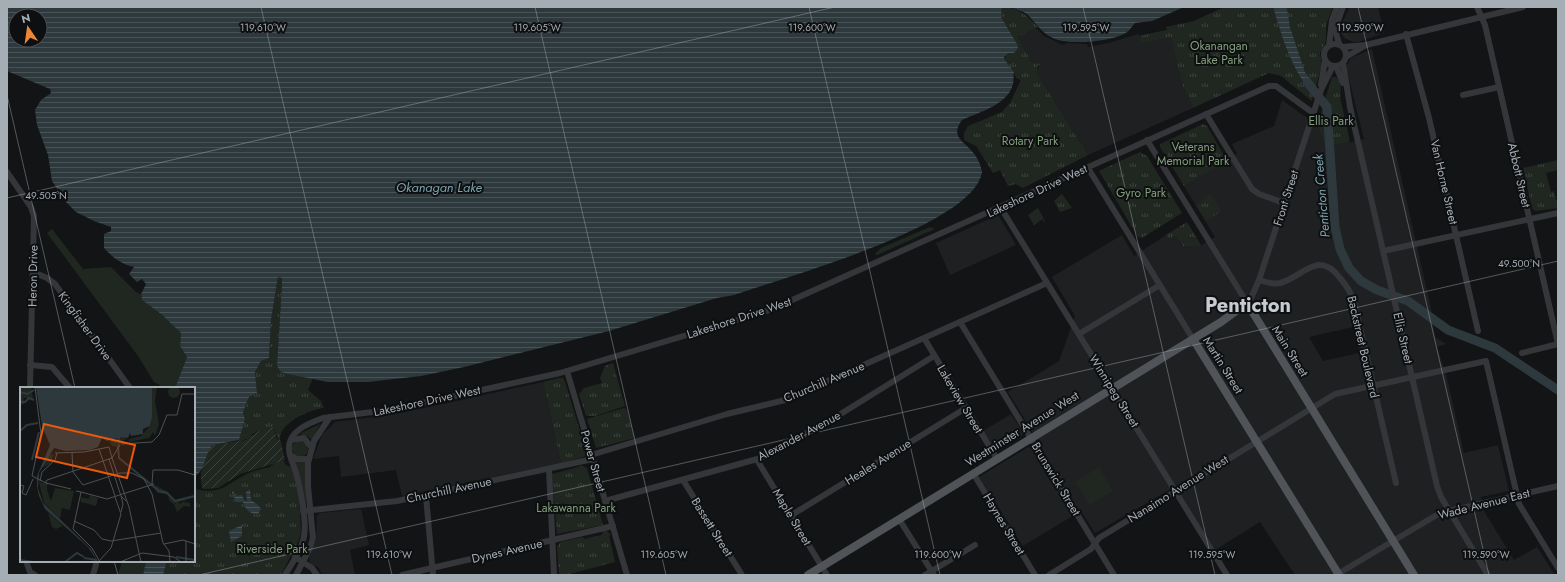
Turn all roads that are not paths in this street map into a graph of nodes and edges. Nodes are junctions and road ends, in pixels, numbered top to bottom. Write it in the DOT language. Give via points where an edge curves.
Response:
graph roads {
  1 [pos="1337,7"];
  2 [pos="1343,7"];
  3 [pos="1477,7"];
  4 [pos="1523,7"];
  5 [pos="1481,17"];
  6 [pos="1406,34"];
  7 [pos="1366,44"];
  8 [pos="1329,46"];
  9 [pos="1341,46"];
  10 [pos="1345,60"];
  11 [pos="1325,61"];
  12 [pos="1334,66"];
  13 [pos="1499,87"];
  14 [pos="1346,89"];
  15 [pos="1321,90"];
  16 [pos="1463,95"];
  17 [pos="1313,113"];
  18 [pos="1206,114"];
  19 [pos="1147,140"];
  20 [pos="1088,168"];
  21 [pos="7,172"];
  22 [pos="1284,203"];
  23 [pos="1001,208"];
  24 [pos="1558,213"];
  25 [pos="1530,220"];
  26 [pos="1456,236"];
  27 [pos="1383,251"];
  28 [pos="33,272"];
  29 [pos="1259,280"];
  30 [pos="1047,283"];
  31 [pos="1160,285"];
  32 [pos="1256,288"];
  33 [pos="1240,289"];
  34 [pos="1247,303"];
  35 [pos="960,322"];
  36 [pos="1478,331"];
  37 [pos="1079,334"];
  38 [pos="924,338"];
  39 [pos="1193,339"];
  40 [pos="1558,344"];
  41 [pos="1522,353"];
  42 [pos="934,356"];
  43 [pos="30,365"];
  44 [pos="567,371"];
  45 [pos="1412,378"];
  46 [pos="1373,386"];
  47 [pos="30,387"];
  48 [pos="69,387"];
  49 [pos="129,387"];
  50 [pos="1112,388"];
  51 [pos="966,408"];
  52 [pos="1311,408"];
  53 [pos="330,418"];
  54 [pos="1031,438"];
  55 [pos="292,440"];
  56 [pos="1256,441"];
  57 [pos="312,448"];
  58 [pos="290,455"];
  59 [pos="592,457"];
  60 [pos="997,458"];
  61 [pos="309,459"];
  62 [pos="757,460"];
  63 [pos="548,469"];
  64 [pos="973,473"];
  65 [pos="683,480"];
  66 [pos="1396,484"];
  67 [pos="1558,486"];
  68 [pos="1175,491"];
  69 [pos="1517,495"];
  70 [pos="426,496"];
  71 [pos="605,501"];
  72 [pos="312,510"];
  73 [pos="1449,511"];
  74 [pos="303,512"];
  75 [pos="790,516"];
  76 [pos="900,519"];
  77 [pos="613,526"];
  78 [pos="552,540"];
  79 [pos="1392,541"];
  80 [pos="976,544"];
  81 [pos="1095,544"];
  82 [pos="295,558"];
  83 [pos="26,562"];
  84 [pos="96,562"];
  85 [pos="303,562"];
  86 [pos="822,566"];
  87 [pos="432,568"];
  88 [pos="1558,568"];
  89 [pos="933,573"];
  90 [pos="35,575"];
  91 [pos="93,575"];
  92 [pos="285,575"];
  93 [pos="296,575"];
  94 [pos="317,575"];
  95 [pos="402,575"];
  96 [pos="433,575"];
  97 [pos="554,575"];
  98 [pos="627,575"];
  99 [pos="742,575"];
  100 [pos="808,575"];
  101 [pos="827,575"];
  102 [pos="925,575"];
  103 [pos="1035,575"];
  104 [pos="1049,575"];
  105 [pos="1114,575"];
  106 [pos="1227,575"];
  107 [pos="1338,575"];
  108 [pos="1414,575"];
  109 [pos="1488,575"];
  1 -- 8 [label="street" via="1332,20"];
  2 -- 9 [label="street" via="1335,29"];
  3 -- 5 [label="street, Abbott Street"];
  4 -- 5 [label="street"];
  5 -- 6 [label="street"];
  5 -- 13 [label="street, Abbott Street"];
  6 -- 7 [label="street"];
  6 -- 26 [label="street, Van Horne Street" via="1429,118"];
  7 -- 9 [label="street"];
  7 -- 10 [label="street"];
  8 -- 9 [label="street"];
  8 -- 11 [label="street" via="1324,54"];
  9 -- 10 [label="street" via="1346,52"];
  10 -- 12 [label="street"];
  10 -- 14 [label="street, Ellis Street"];
  11 -- 12 [label="street"];
  11 -- 15 [label="street, Front Street"];
  12 -- 14 [label="street, Ellis Street"];
  12 -- 15 [label="street, Front Street"];
  13 -- 16 [label="street"];
  13 -- 25 [label="street, Abbott Street"];
  14 -- 27 [label="street, Ellis Street"];
  15 -- 17 [label="street, Front Street"];
  17 -- 18 [label="street, Lakeshore Drive West" via="1272,85"];
  17 -- 22 [label="street, Front Street"];
  18 -- 19 [label="street, Lakeshore Drive West"];
  18 -- 22 [label="street" via="1252,189"];
  19 -- 20 [label="street, Lakeshore Drive West"];
  19 -- 33 [label="street, Main Street"];
  20 -- 23 [label="street, Lakeshore Drive West"];
  20 -- 31 [label="street, Martin Street"];
  21 -- 28 [label="street, Heron Drive" via="34,216"];
  22 -- 29 [label="street, Front Street"];
  23 -- 30 [label="street, Winnipeg Street"];
  23 -- 44 [label="street, Lakeshore Drive West" via="780,307"];
  24 -- 25 [label="street"];
  25 -- 26 [label="street"];
  25 -- 40 [label="street, Abbott Street"];
  26 -- 27 [label="street" via="1449,235"];
  26 -- 36 [label="street, Van Horne Street"];
  27 -- 45 [label="street, Ellis Street"];
  28 -- 43 [label="street, Heron Drive"];
  28 -- 49 [label="street, Kingfisher Drive" via="48,278 54,284"];
  29 -- 32 [label="street, Front Street"];
  29 -- 46 [label="street, Backstreet Boulevard" via="1279,284 1313,266 1332,268 1352,294"];
  30 -- 35 [label="street, Churchill Avenue"];
  30 -- 37 [label="street, Winnipeg Street"];
  31 -- 37 [label="street"];
  31 -- 39 [label="street, Martin Street"];
  32 -- 33 [label="street" via="1248,293"];
  32 -- 34 [label="street, Front Street"];
  33 -- 34 [label="street, Main Street"];
  34 -- 39 [label="main road, Westminster Avenue West"];
  34 -- 52 [label="main road, Main Street"];
  35 -- 38 [label="street, Churchill Avenue"];
  35 -- 54 [label="street, Brunswick Street"];
  37 -- 50 [label="street, Winnipeg Street"];
  38 -- 42 [label="street, Lakeview Street"];
  38 -- 59 [label="street, Churchill Avenue" via="785,400 727,414"];
  39 -- 50 [label="main road, Westminster Avenue West"];
  39 -- 56 [label="main road, Martin Street"];
  40 -- 41 [label="street"];
  42 -- 51 [label="street, Lakeview Street"];
  42 -- 62 [label="street, Alexander Avenue" via="831,420"];
  43 -- 47 [label="street, Heron Drive"];
  43 -- 48 [label="street" via="52,367"];
  44 -- 53 [label="street, Lakeshore Drive West" via="389,410"];
  44 -- 59 [label="street, Power Street"];
  45 -- 46 [label="street, Nanaimo Avenue West"];
  45 -- 69 [label="street, Nanaimo Avenue West" via="1486,361"];
  45 -- 73 [label="street, Ellis Street" via="1437,486"];
  46 -- 52 [label="street, Nanaimo Avenue West" via="1339,392"];
  46 -- 66 [label="street, Backstreet Boulevard"];
  50 -- 54 [label="main road, Westminster Avenue West"];
  50 -- 68 [label="street, Winnipeg Street"];
  51 -- 60 [label="street, Lakeview Street"];
  51 -- 75 [label="street, Heales Avenue"];
  52 -- 56 [label="street, Nanaimo Avenue West"];
  52 -- 79 [label="main road, Main Street"];
  53 -- 55 [label="street, Lakeshore Drive West" via="323,418 303,427"];
  53 -- 57 [label="street"];
  54 -- 60 [label="main road, Westminster Avenue West"];
  54 -- 81 [label="street, Brunswick Street"];
  55 -- 57 [label="street" via="304,438"];
  55 -- 58 [label="street"];
  56 -- 68 [label="street, Nanaimo Avenue West"];
  56 -- 107 [label="main road, Martin Street"];
  57 -- 61 [label="street"];
  58 -- 61 [label="street" via="297,459"];
  58 -- 74 [label="street"];
  59 -- 63 [label="street, Churchill Avenue"];
  59 -- 71 [label="street, Power Street"];
  60 -- 64 [label="main road, Westminster Avenue West"];
  61 -- 72 [label="street" via="308,481"];
  62 -- 65 [label="street, Alexander Avenue"];
  62 -- 75 [label="street, Maple Street"];
  63 -- 70 [label="street, Churchill Avenue"];
  63 -- 78 [label="street"];
  64 -- 76 [label="main road, Westminster Avenue West"];
  64 -- 103 [label="street, Haynes Street"];
  65 -- 71 [label="street, Alexander Avenue"];
  65 -- 99 [label="street, Bassett Street"];
  67 -- 69 [label="street, Wade Avenue East"];
  68 -- 81 [label="street, Nanaimo Avenue West" via="1099,538"];
  68 -- 106 [label="street, Winnipeg Street"];
  69 -- 73 [label="street, Wade Avenue East"];
  69 -- 88 [label="street" via="1519,504"];
  70 -- 72 [label="street, Churchill Avenue"];
  70 -- 87 [label="street"];
  71 -- 77 [label="street, Power Street"];
  72 -- 74 [label="street, Churchill Avenue"];
  72 -- 85 [label="street" via="313,538"];
  73 -- 79 [label="street, Wade Avenue East" via="1434,515"];
  73 -- 109 [label="street, Ellis Street"];
  74 -- 82 [label="street" via="304,537"];
  75 -- 86 [label="street, Maple Street"];
  76 -- 86 [label="main road, Westminster Avenue West"];
  76 -- 89 [label="street"];
  77 -- 78 [label="street, Dynes Avenue"];
  77 -- 98 [label="street, Power Street"];
  78 -- 87 [label="street, Dynes Avenue"];
  78 -- 97 [label="street"];
  79 -- 107 [label="street, Wade Avenue East"];
  79 -- 108 [label="main road, Main Street"];
  80 -- 89 [label="street"];
  81 -- 104 [label="street, Nanaimo Avenue West"];
  81 -- 105 [label="street, Brunswick Street"];
  82 -- 85 [label="street"];
  82 -- 92 [label="street"];
  83 -- 90 [label="street" via="30,572"];
  84 -- 91 [label="street"];
  85 -- 93 [label="street"];
  85 -- 94 [label="street"];
  86 -- 100 [label="main road, Westminster Avenue West"];
  86 -- 101 [label="street, Maple Street"];
  87 -- 95 [label="street, Dynes Avenue"];
  87 -- 96 [label="street"];
  89 -- 102 [label="street"];
}
